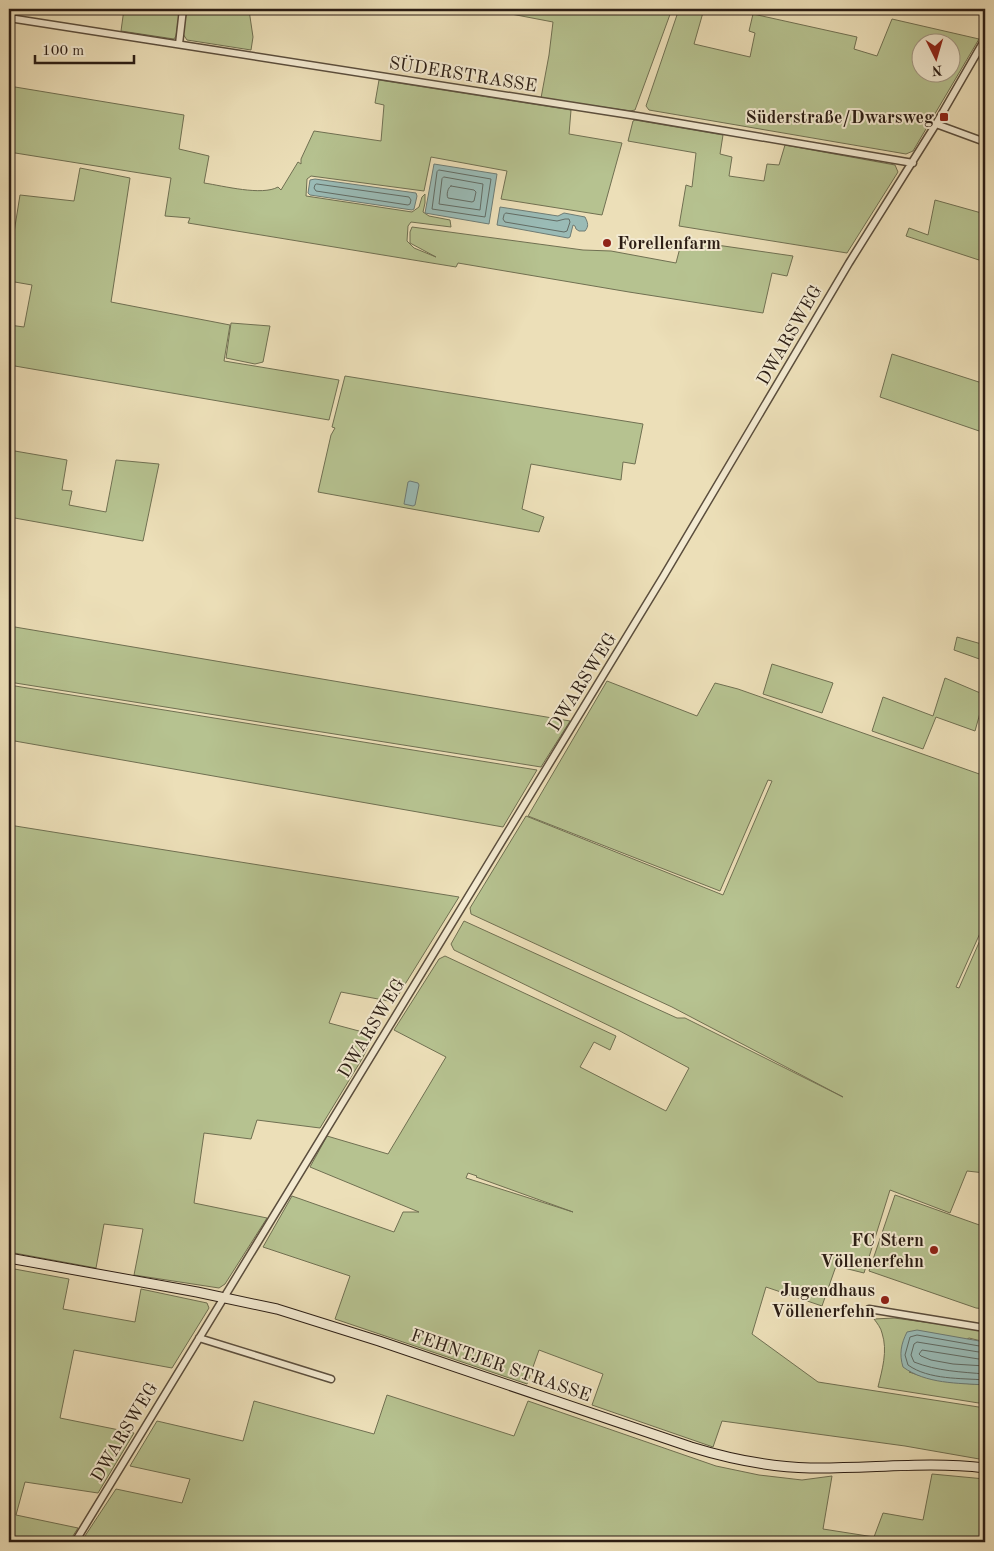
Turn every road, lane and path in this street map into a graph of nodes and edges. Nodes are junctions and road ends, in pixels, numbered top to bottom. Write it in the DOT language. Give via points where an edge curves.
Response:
graph roads {
  1 [pos="183,9"];
  2 [pos="9,18"];
  3 [pos="985,40"];
  4 [pos="179,44"];
  5 [pos="936,124"];
  6 [pos="985,142"];
  7 [pos="913,163"];
  8 [pos="9,1258"];
  9 [pos="224,1297"];
  10 [pos="869,1309"];
  11 [pos="985,1328"];
  12 [pos="199,1338"];
  13 [pos="331,1379"];
  14 [pos="985,1468"];
  15 [pos="75,1542"];
  1 -- 4 [label="street"];
  2 -- 4 [label="street, SÜDERSTRASSE"];
  3 -- 5 [label="street, DWARSWEG"];
  4 -- 7 [label="street, SÜDERSTRASSE"];
  5 -- 6 [label="street"];
  5 -- 7 [label="street, DWARSWEG"];
  7 -- 9 [label="street, DWARSWEG" via="849,263 663,577"];
  8 -- 9 [label="street, FEHNTJER STRASSE"];
  9 -- 12 [label="street, DWARSWEG"];
  9 -- 14 [label="street, FEHNTJER STRASSE" via="311,1319 729,1458 810,1468 913,1464"];
  10 -- 11 [label="street"];
  12 -- 13 [label="street"];
  12 -- 15 [label="street, DWARSWEG"];
}
